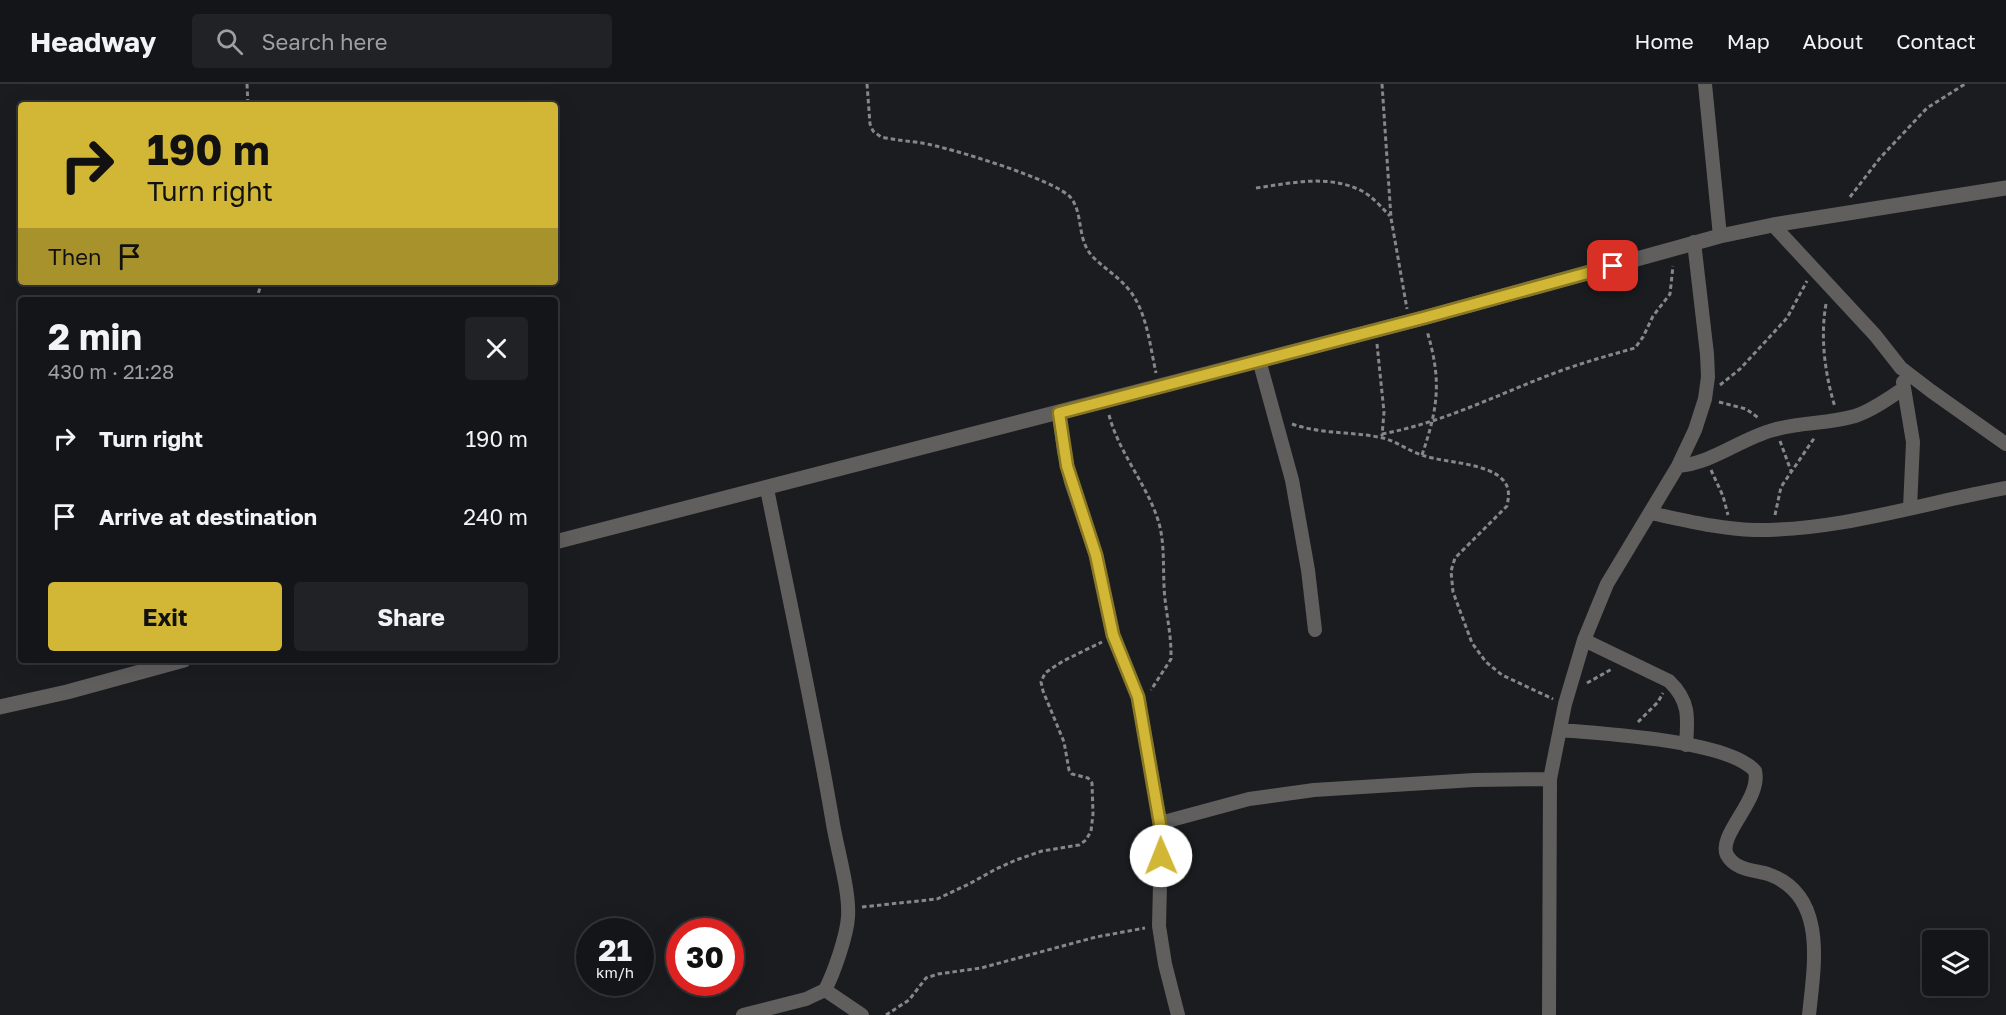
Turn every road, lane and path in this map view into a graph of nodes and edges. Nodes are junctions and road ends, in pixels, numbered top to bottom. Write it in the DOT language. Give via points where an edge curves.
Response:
graph roads {
  1 [pos="247,84"];
  2 [pos="867,84"];
  3 [pos="1382,84"];
  4 [pos="1705,84"];
  5 [pos="1965,84"];
  6 [pos="248,102"];
  7 [pos="1256,188"];
  8 [pos="2006,188"];
  9 [pos="1837,215"];
  10 [pos="1391,218"];
  11 [pos="1773,225"];
  12 [pos="1720,236"];
  13 [pos="1694,242"];
  14 [pos="1674,248"];
  15 [pos="1813,267"];
  16 [pos="1830,284"];
  17 [pos="1416,320"];
  18 [pos="1375,331"];
  19 [pos="1259,360"];
  20 [pos="1901,368"];
  21 [pos="1160,386"];
  22 [pos="1904,388"];
  23 [pos="1705,396"];
  24 [pos="1106,401"];
  25 [pos="1059,413"];
  26 [pos="1276,419"];
  27 [pos="1434,421"];
  28 [pos="1832,421"];
  29 [pos="1773,430"];
  30 [pos="1382,436"];
  31 [pos="2006,444"];
  32 [pos="1422,455"];
  33 [pos="1706,460"];
  34 [pos="1678,466"];
  35 [pos="1791,471"];
  36 [pos="2006,488"];
  37 [pos="767,489"];
  38 [pos="1910,507"];
  39 [pos="1650,513"];
  40 [pos="1729,527"];
  41 [pos="1773,529"];
  42 [pos="558,541"];
  43 [pos="1315,630"];
  44 [pos="1113,635"];
  45 [pos="1584,640"];
  46 [pos="1627,661"];
  47 [pos="173,663"];
  48 [pos="1669,681"];
  49 [pos="1567,698"];
  50 [pos="0,707"];
  51 [pos="1142,714"];
  52 [pos="1560,730"];
  53 [pos="1616,735"];
  54 [pos="1686,745"];
  55 [pos="1550,779"];
  56 [pos="1160,824"];
  57 [pos="848,909"];
  58 [pos="1159,926"];
  59 [pos="825,990"];
  60 [pos="743,1015"];
  61 [pos="862,1015"];
  62 [pos="886,1015"];
  63 [pos="1178,1015"];
  64 [pos="1549,1015"];
  65 [pos="1809,1015"];
  1 -- 6 [label="path"];
  2 -- 21 [label="path" via="870,124 881,137 945,148 1057,186 1071,197 1078,211 1084,245 1131,292 1141,311"];
  3 -- 10 [label="path"];
  4 -- 12 [label="street"];
  5 -- 9 [label="path" via="1927,108 1910,125"];
  7 -- 10 [label="path" via="1314,180 1338,183 1363,192"];
  8 -- 9 [label="street"];
  9 -- 11 [label="street"];
  10 -- 17 [label="path"];
  11 -- 12 [label="street"];
  11 -- 15 [label="street"];
  12 -- 13 [label="street"];
  13 -- 14 [label="street"];
  13 -- 23 [label="street" via="1705,325"];
  14 -- 17 [label="street"];
  14 -- 27 [label="path" via="1670,294 1635,348 1560,371"];
  15 -- 16 [label="street"];
  15 -- 23 [label="path" via="1782,323 1740,369"];
  16 -- 20 [label="street"];
  16 -- 28 [label="path" via="1825,310"];
  17 -- 18 [label="street"];
  17 -- 27 [label="path" via="1436,370"];
  18 -- 19 [label="street"];
  18 -- 30 [label="path" via="1384,412"];
  19 -- 21 [label="street"];
  19 -- 26 [label="street"];
  20 -- 22 [label="street"];
  20 -- 31 [label="street"];
  21 -- 24 [label="street"];
  22 -- 28 [label="street" via="1872,409"];
  22 -- 38 [label="street" via="1913,442"];
  23 -- 29 [label="path" via="1746,409"];
  23 -- 34 [label="street"];
  24 -- 25 [label="street"];
  24 -- 51 [label="path" via="1124,452 1145,487 1163,544 1171,659 1155,682"];
  25 -- 37 [label="street"];
  25 -- 44 [label="street" via="1071,482 1096,555"];
  26 -- 30 [label="path" via="1326,433"];
  26 -- 43 [label="street" via="1300,521"];
  27 -- 30 [label="path"];
  27 -- 32 [label="path"];
  28 -- 29 [label="street"];
  28 -- 35 [label="path"];
  29 -- 33 [label="street"];
  29 -- 35 [label="path"];
  30 -- 32 [label="path"];
  32 -- 49 [label="path" via="1491,471 1508,486 1507,506 1455,558 1452,592 1472,643 1486,662 1530,690"];
  33 -- 34 [label="street"];
  33 -- 40 [label="path" via="1724,496"];
  34 -- 39 [label="street"];
  35 -- 41 [label="path" via="1781,487"];
  36 -- 38 [label="street"];
  37 -- 42 [label="street"];
  37 -- 57 [label="street"];
  38 -- 41 [label="street" via="1864,518"];
  39 -- 40 [label="street"];
  39 -- 45 [label="street" via="1607,584"];
  40 -- 41 [label="street"];
  44 -- 51 [label="street"];
  44 -- 57 [label="path" via="1063,661 1045,673 1041,682 1064,742 1069,770 1092,783 1093,813 1086,840 1016,860 937,898"];
  45 -- 46 [label="street"];
  45 -- 49 [label="street"];
  46 -- 48 [label="street"];
  46 -- 49 [label="path"];
  47 -- 50 [label="street"];
  48 -- 53 [label="path" via="1646,715"];
  48 -- 54 [label="street" via="1680,691 1685,706"];
  49 -- 52 [label="street"];
  51 -- 56 [label="street"];
  52 -- 53 [label="street"];
  52 -- 55 [label="street"];
  53 -- 54 [label="street"];
  54 -- 65 [label="street" via="1736,758 1755,771 1754,789 1730,833 1727,855 1743,868 1784,882 1805,904 1814,939"];
  55 -- 56 [label="street" via="1314,790 1249,799"];
  55 -- 64 [label="street"];
  56 -- 58 [label="street"];
  57 -- 59 [label="street" via="845,932"];
  58 -- 62 [label="path" via="1096,937 981,968 938,974 926,978 909,1000"];
  58 -- 63 [label="street"];
  59 -- 60 [label="street" via="816,996"];
  59 -- 61 [label="street"];
}
